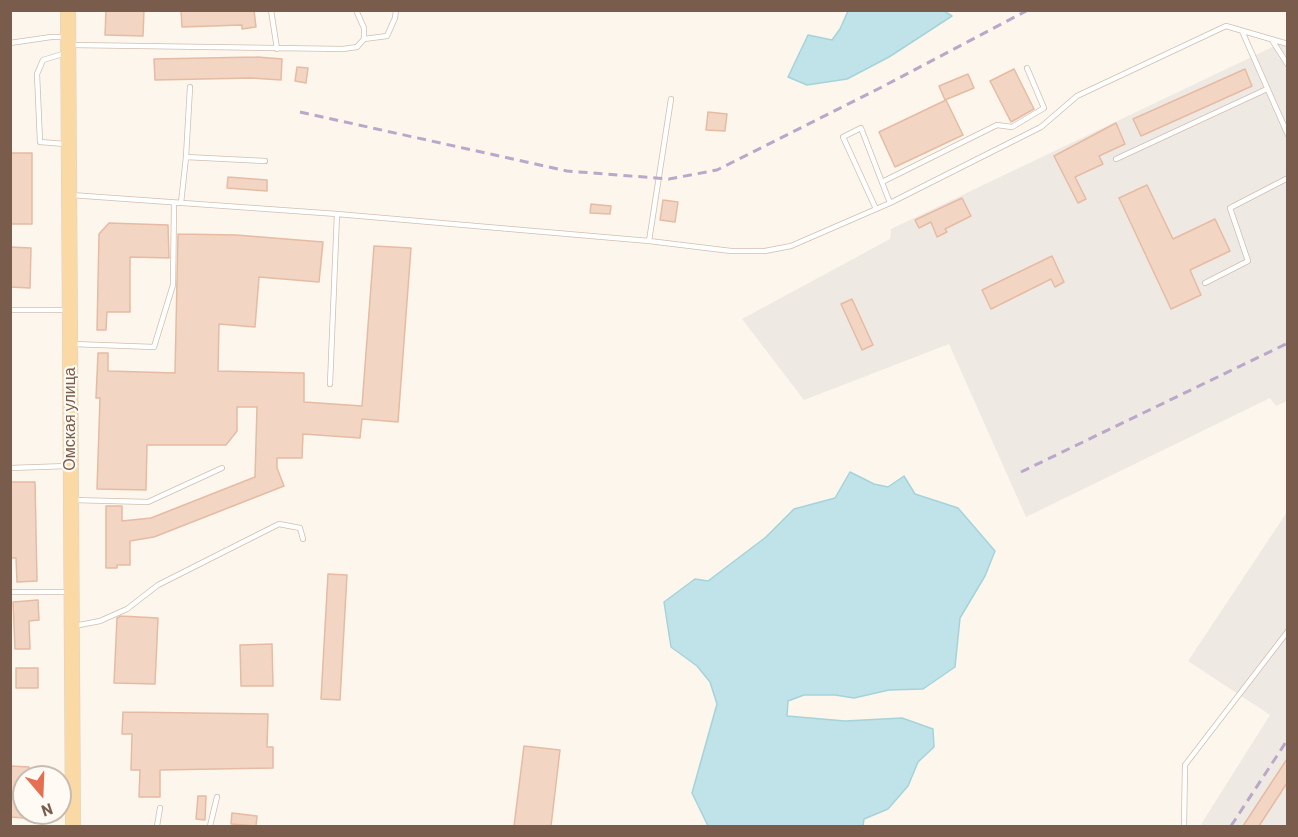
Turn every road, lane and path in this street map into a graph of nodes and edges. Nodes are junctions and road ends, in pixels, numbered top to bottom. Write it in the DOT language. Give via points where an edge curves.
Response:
graph roads {
  1 [pos="68,10"];
  2 [pos="271,10"];
  3 [pos="356,10"];
  4 [pos="396,10"];
  5 [pos="1242,31"];
  6 [pos="364,39"];
  7 [pos="1272,40"];
  8 [pos="10,43"];
  9 [pos="1287,44"];
  10 [pos="69,45"];
  11 [pos="277,49"];
  12 [pos="1287,65"];
  13 [pos="1027,68"];
  14 [pos="190,87"];
  15 [pos="1267,89"];
  16 [pos="671,99"];
  17 [pos="1287,135"];
  18 [pos="69,144"];
  19 [pos="186,157"];
  20 [pos="1116,159"];
  21 [pos="265,161"];
  22 [pos="1287,178"];
  23 [pos="882,182"];
  24 [pos="69,195"];
  25 [pos="174,203"];
  26 [pos="181,203"];
  27 [pos="890,203"];
  28 [pos="876,209"];
  29 [pos="336,214"];
  30 [pos="649,240"];
  31 [pos="1205,283"];
  32 [pos="10,310"];
  33 [pos="70,310"];
  34 [pos="70,344"];
  35 [pos="330,384"];
  36 [pos="70,466"];
  37 [pos="10,468"];
  38 [pos="222,468"];
  39 [pos="70,500"];
  40 [pos="303,539"];
  41 [pos="10,592"];
  42 [pos="71,592"];
  43 [pos="72,626"];
  44 [pos="1287,631"];
  45 [pos="218,797"];
  46 [pos="160,808"];
  47 [pos="73,826"];
  48 [pos="157,826"];
  49 [pos="210,826"];
  50 [pos="1184,826"];
  1 -- 10 [label="main road, Омская улица"];
  2 -- 11 [label="lane"];
  3 -- 6 [label="lane"];
  4 -- 6 [label="lane" via="387,36"];
  5 -- 7 [label="lane"];
  5 -- 15 [label="lane"];
  5 -- 27 [label="lane" via="1226,26 1077,96 1041,127"];
  6 -- 11 [label="lane" via="357,46 343,49"];
  7 -- 9 [label="lane"];
  7 -- 12 [label="lane"];
  8 -- 10 [label="lane" via="51,37"];
  10 -- 11 [label="lane"];
  10 -- 18 [label="main road, Омская улица"];
  10 -- 18 [label="lane" via="43,60 37,74 40,142"];
  13 -- 23 [label="lane" via="1044,108 1012,127 998,125"];
  14 -- 19 [label="lane"];
  15 -- 17 [label="lane"];
  15 -- 20 [label="lane"];
  16 -- 30 [label="lane"];
  18 -- 24 [label="main road, Омская улица"];
  19 -- 21 [label="lane"];
  19 -- 26 [label="lane"];
  22 -- 31 [label="lane" via="1230,208 1248,261"];
  23 -- 27 [label="lane"];
  23 -- 28 [label="lane" via="861,128 843,137"];
  24 -- 25 [label="lane"];
  24 -- 33 [label="main road, Омская улица"];
  25 -- 26 [label="lane"];
  25 -- 34 [label="lane" via="173,285 154,347"];
  26 -- 29 [label="lane"];
  27 -- 28 [label="lane"];
  28 -- 30 [label="lane" via="791,246 765,251 731,251"];
  29 -- 30 [label="lane"];
  29 -- 35 [label="lane"];
  32 -- 33 [label="lane"];
  33 -- 34 [label="main road, Омская улица"];
  34 -- 36 [label="main road, Омская улица"];
  36 -- 37 [label="lane"];
  36 -- 39 [label="main road, Омская улица"];
  38 -- 39 [label="lane" via="148,502"];
  39 -- 42 [label="main road, Омская улица"];
  40 -- 43 [label="lane" via="300,528 279,524 158,585 128,609 100,621"];
  41 -- 42 [label="lane"];
  42 -- 43 [label="main road, Омская улица"];
  43 -- 47 [label="main road, Омская улица"];
  44 -- 50 [label="lane" via="1185,765"];
  45 -- 49 [label="lane"];
  46 -- 48 [label="lane"];
}
